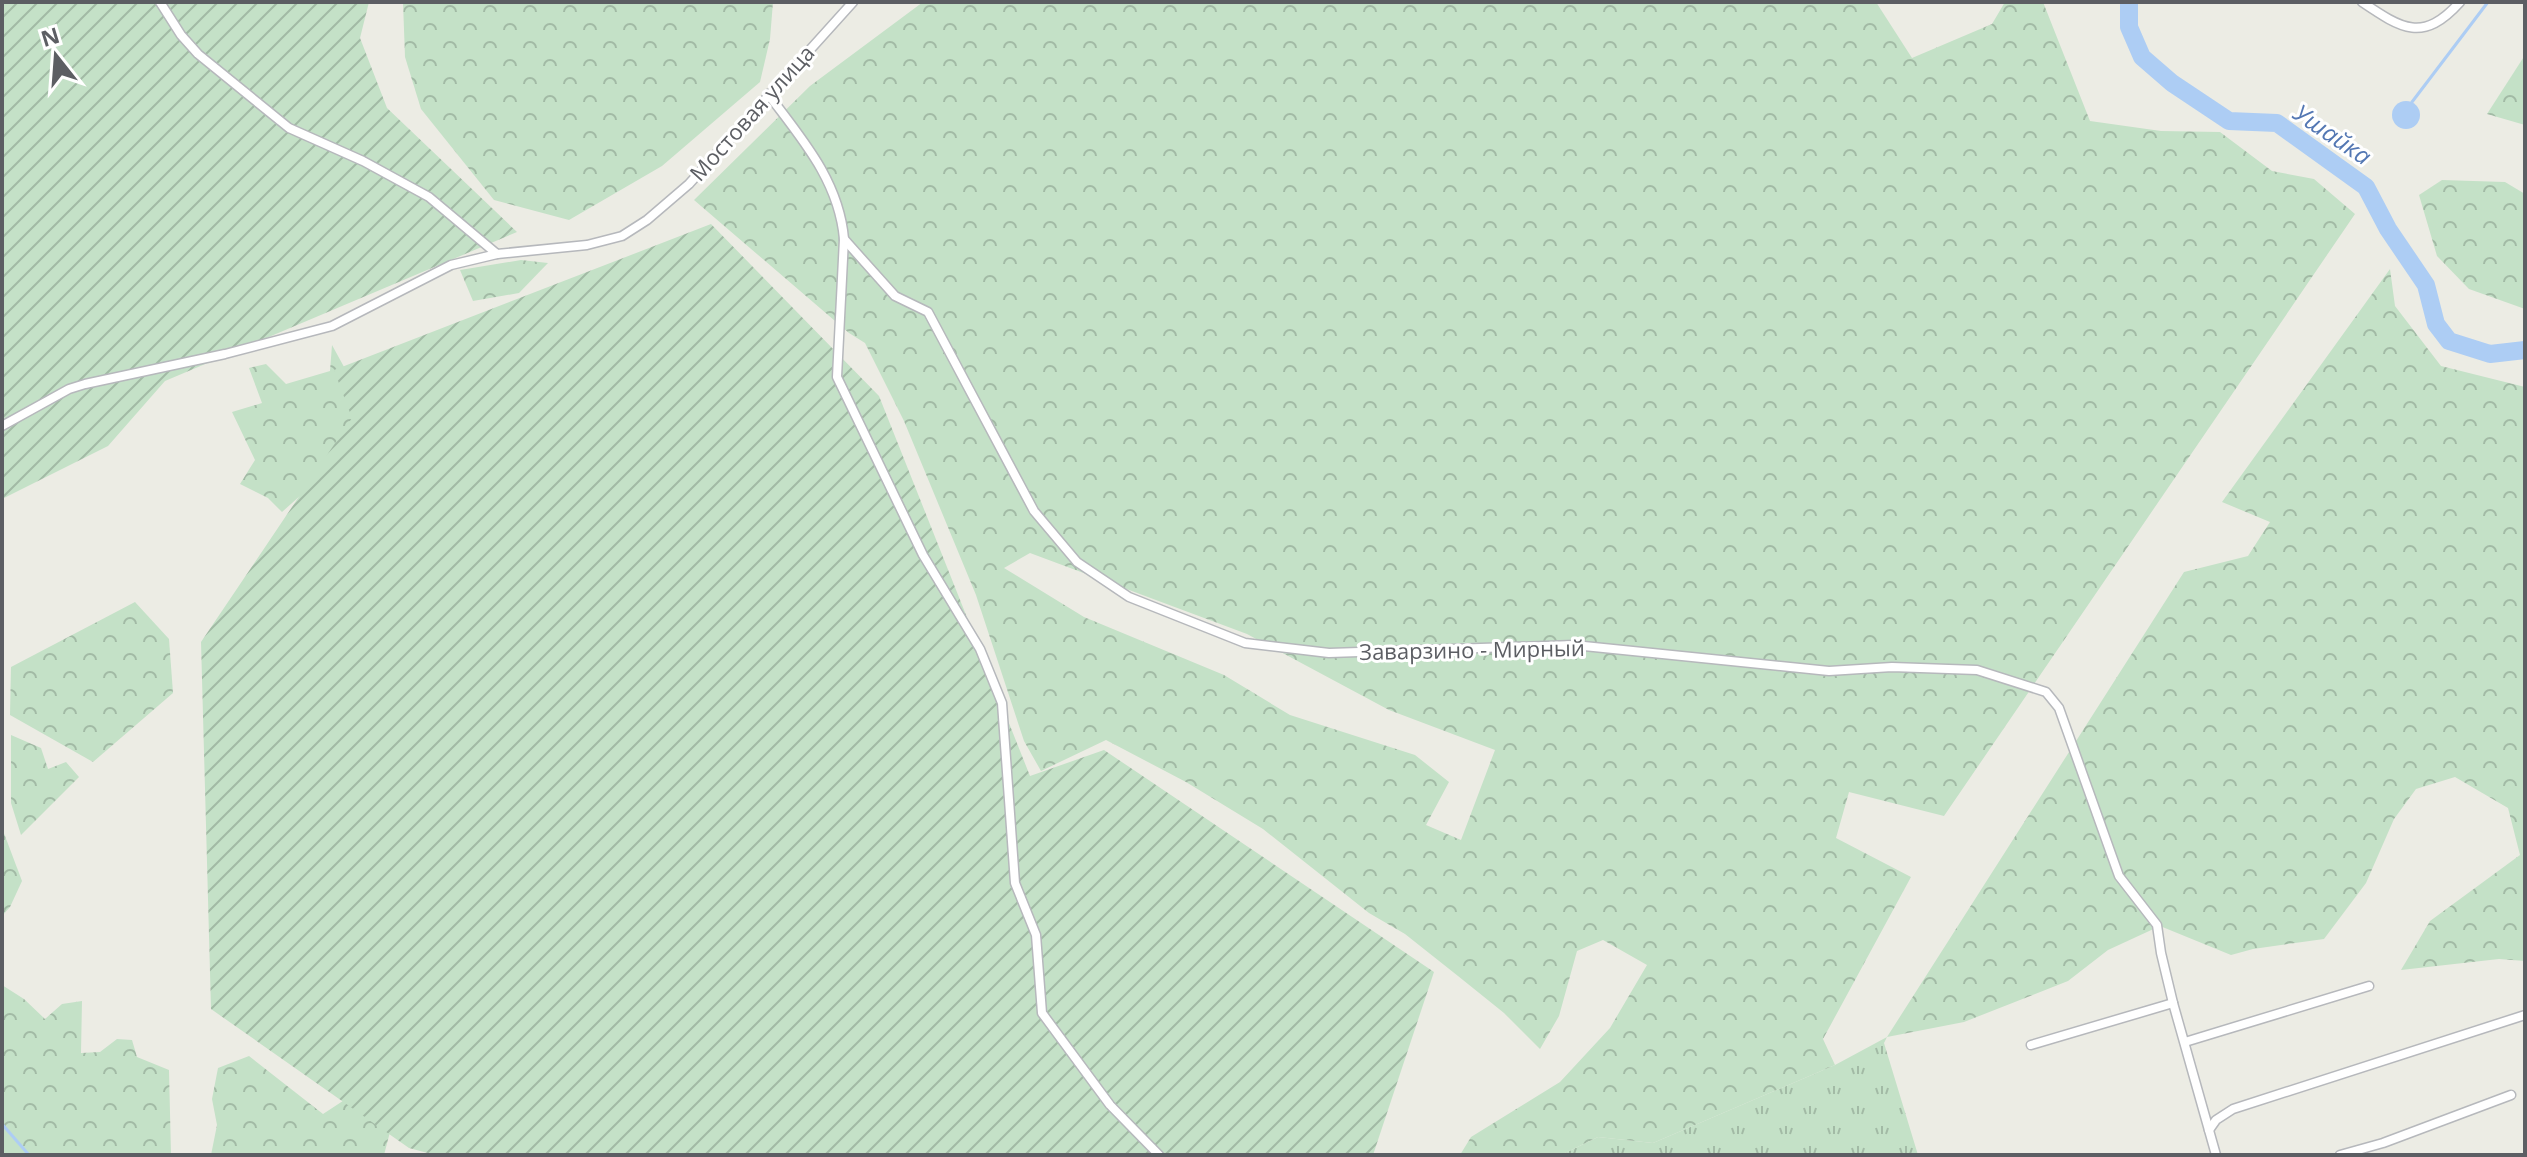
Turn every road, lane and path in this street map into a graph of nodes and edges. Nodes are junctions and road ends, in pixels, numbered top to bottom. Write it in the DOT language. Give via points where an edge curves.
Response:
graph roads {
  1 [pos="160,2"];
  2 [pos="853,2"];
  3 [pos="2362,2"];
  4 [pos="2460,2"];
  5 [pos="768,94"];
  6 [pos="844,239"];
  7 [pos="497,254"];
  8 [pos="2,426"];
  9 [pos="2369,986"];
  10 [pos="2173,1003"];
  11 [pos="2525,1015"];
  12 [pos="2185,1042"];
  13 [pos="2031,1045"];
  14 [pos="2511,1095"];
  15 [pos="2209,1130"];
  16 [pos="1159,1155"];
  17 [pos="2216,1155"];
  18 [pos="2340,1155"];
  1 -- 7 [label="street" via="198,54 289,128 429,197"];
  2 -- 5 [label="street, Мостовая улица"];
  3 -- 4 [label="street" via="2412,29 2445,18"];
  5 -- 6 [label="street" via="817,160 837,204"];
  5 -- 7 [label="street, Мостовая улица" via="682,190 622,236"];
  6 -- 10 [label="street, Заварзино - Мирный" via="895,296 928,312 1034,511 1077,562 1129,597 1245,643 1329,653 1574,645 1829,671 1977,670 2046,692 2059,708 2119,876 2157,925"];
  6 -- 16 [label="street" via="837,377 923,555 980,649 1002,703 1015,883 1036,935 1042,1013 1110,1105"];
  7 -- 8 [label="street, Мостовая улица" via="451,265 332,326 85,384"];
  9 -- 12 [label="street"];
  10 -- 12 [label="street, Заварзино - Мирный"];
  10 -- 13 [label="street"];
  11 -- 15 [label="street" via="2233,1109"];
  12 -- 15 [label="street, Заварзино - Мирный"];
  14 -- 18 [label="street"];
  15 -- 17 [label="street, Заварзино - Мирный"];
}
